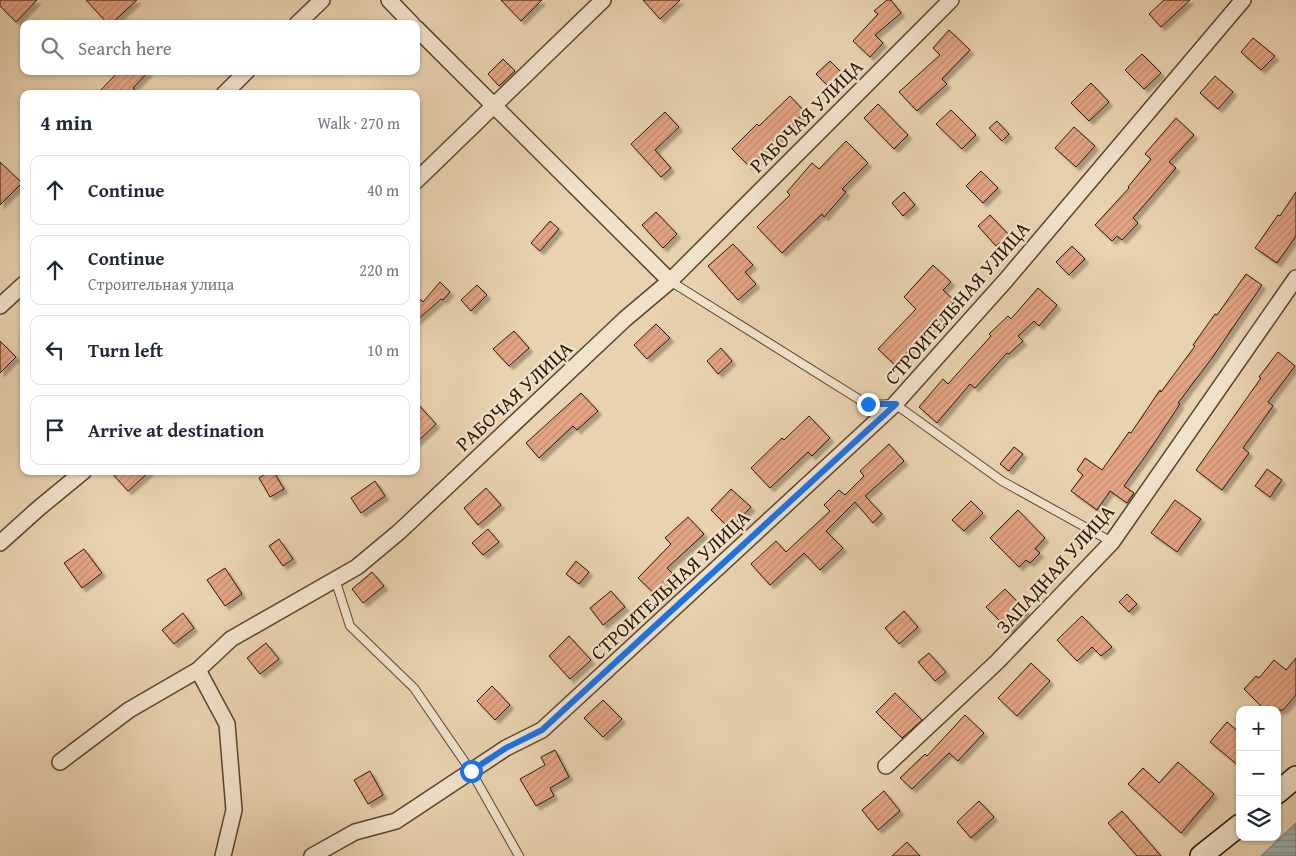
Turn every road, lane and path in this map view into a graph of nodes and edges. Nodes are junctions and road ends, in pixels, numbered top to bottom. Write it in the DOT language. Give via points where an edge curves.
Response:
graph roads {
  1 [pos="322,0"];
  2 [pos="389,0"];
  3 [pos="603,0"];
  4 [pos="951,0"];
  5 [pos="1243,0"];
  6 [pos="301,20"];
  7 [pos="408,20"];
  8 [pos="420,32"];
  9 [pos="243,75"];
  10 [pos="228,90"];
  11 [pos="494,107"];
  12 [pos="420,177"];
  13 [pos="1296,278"];
  14 [pos="670,281"];
  15 [pos="20,288"];
  16 [pos="0,306"];
  17 [pos="896,404"];
  18 [pos="79,475"];
  19 [pos="1112,542"];
  20 [pos="0,544"];
  21 [pos="335,579"];
  22 [pos="198,670"];
  23 [pos="60,762"];
  24 [pos="886,766"];
  25 [pos="471,771"];
  26 [pos="1296,777"];
  27 [pos="1281,790"];
  28 [pos="1236,828"];
  29 [pos="223,856"];
  30 [pos="312,856"];
  31 [pos="519,856"];
  32 [pos="1201,856"];
  1 -- 6 [label="street"];
  2 -- 7 [label="street"];
  3 -- 11 [label="street"];
  4 -- 14 [label="street, РАБОЧАЯ УЛИЦА"];
  5 -- 17 [label="street, СТРОИТЕЛЬНАЯ УЛИЦА" via="1006,280"];
  8 -- 11 [label="street"];
  9 -- 10 [label="street"];
  11 -- 12 [label="street"];
  11 -- 14 [label="street"];
  13 -- 19 [label="street, ЗАПАДНАЯ УЛИЦА"];
  14 -- 17 [label="lane" via="868,404"];
  14 -- 21 [label="street, РАБОЧАЯ УЛИЦА" via="625,319 399,532 357,567"];
  15 -- 16 [label="street"];
  17 -- 19 [label="lane" via="1002,481"];
  17 -- 25 [label="street, СТРОИТЕЛЬНАЯ УЛИЦА" via="542,730"];
  18 -- 20 [label="street"];
  19 -- 24 [label="street, ЗАПАДНАЯ УЛИЦА" via="996,662"];
  21 -- 22 [label="street, РАБОЧАЯ УЛИЦА" via="231,638"];
  21 -- 25 [label="lane" via="350,626 414,688"];
  22 -- 23 [label="street, РАБОЧАЯ УЛИЦА" via="129,710"];
  22 -- 29 [label="street" via="227,724 234,810"];
  25 -- 30 [label="street, СТРОИТЕЛЬНАЯ УЛИЦА" via="396,821 355,832"];
  25 -- 31 [label="lane"];
  26 -- 27 [label="street"];
  28 -- 32 [label="street"];
}
